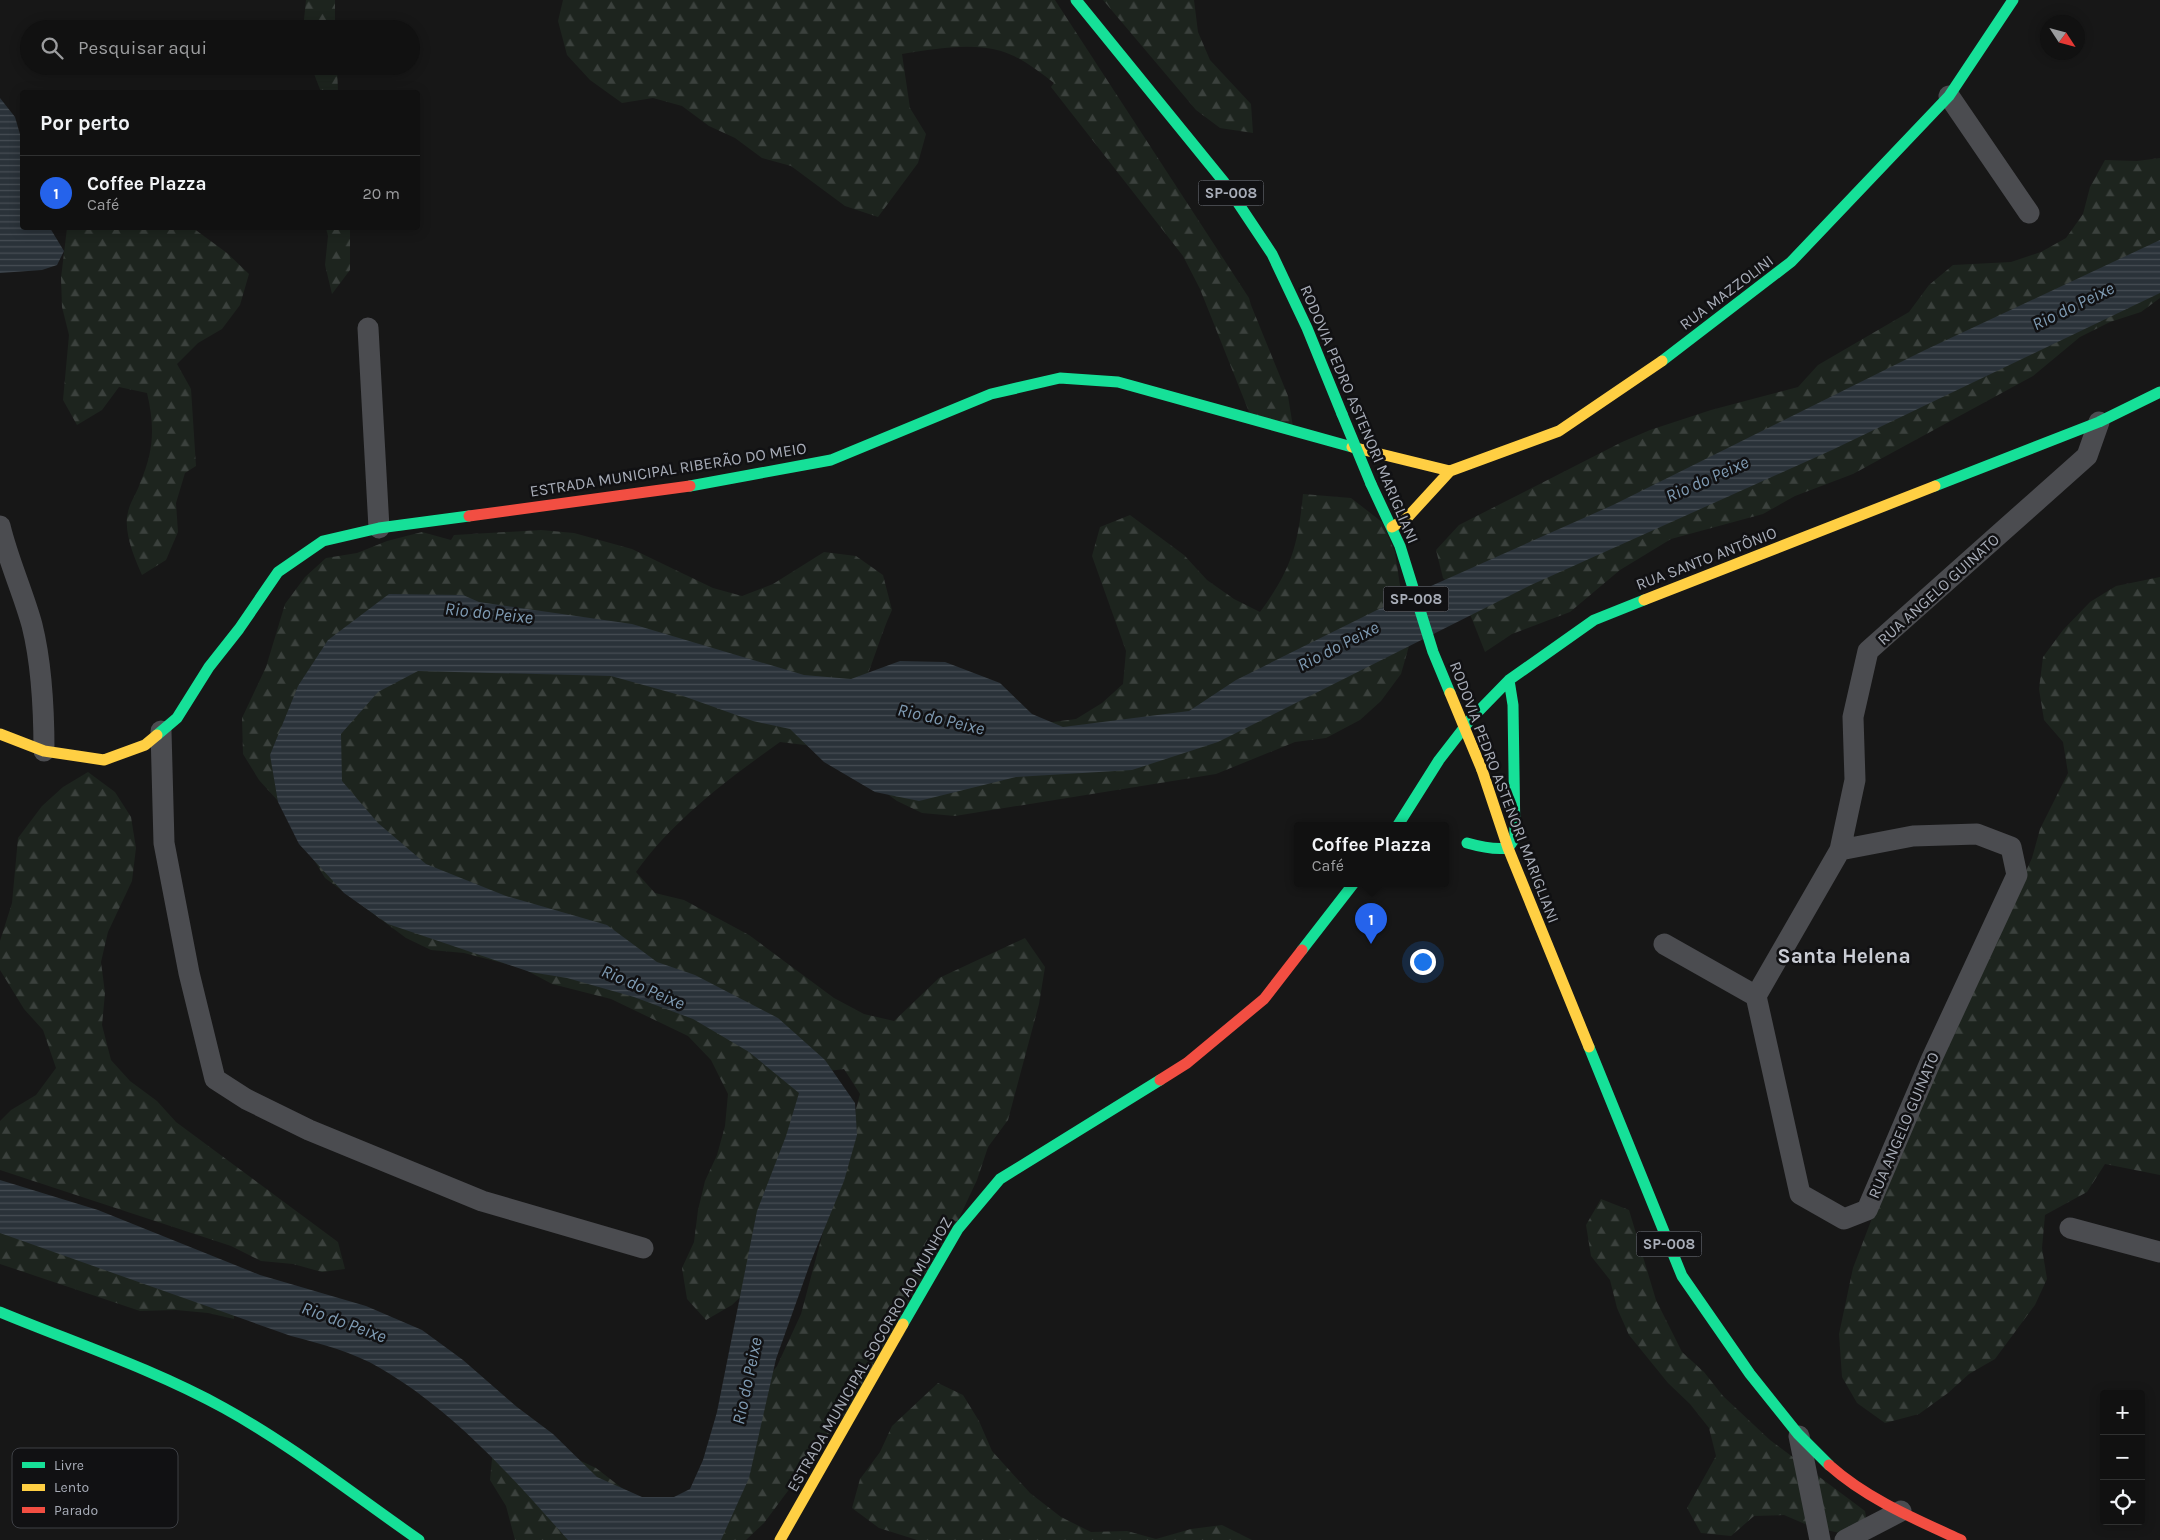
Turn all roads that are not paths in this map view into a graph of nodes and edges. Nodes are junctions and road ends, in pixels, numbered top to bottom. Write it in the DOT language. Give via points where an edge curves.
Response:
graph roads {
  1 [pos="1076,0"];
  2 [pos="2013,0"];
  3 [pos="1949,96"];
  4 [pos="2029,213"];
  5 [pos="368,328"];
  6 [pos="2160,392"];
  7 [pos="2099,422"];
  8 [pos="1450,471"];
  9 [pos="0,526"];
  10 [pos="1392,527"];
  11 [pos="379,528"];
  12 [pos="1509,680"];
  13 [pos="161,731"];
  14 [pos="0,734"];
  15 [pos="44,751"];
  16 [pos="1400,822"];
  17 [pos="1491,829"];
  18 [pos="1508,848"];
  19 [pos="1840,850"];
  20 [pos="1351,887"];
  21 [pos="1664,944"];
  22 [pos="1756,996"];
  23 [pos="2070,1228"];
  24 [pos="643,1248"];
  25 [pos="2160,1252"];
  26 [pos="0,1312"];
  27 [pos="1799,1436"];
  28 [pos="1900,1511"];
  29 [pos="419,1540"];
  30 [pos="780,1540"];
  31 [pos="1820,1540"];
  32 [pos="1845,1540"];
  33 [pos="1961,1540"];
  1 -- 10 [label="street, RODOVIA PEDRO ASTENORI MARIGLIANI / SP-008, bridge" via="1224,182 1272,254 1307,328 1370,484"];
  2 -- 3 [label="street, RUA MAZZOLINI"];
  3 -- 4 [label="street"];
  3 -- 8 [label="street, RUA MAZZOLINI" via="1792,262 1650,370 1560,431"];
  5 -- 11 [label="street"];
  6 -- 7 [label="street, RUA SANTO ANTÔNIO"];
  7 -- 12 [label="street, RUA SANTO ANTÔNIO" via="1594,620"];
  7 -- 19 [label="street, RUA ANGELO GUINATO" via="2087,456 1868,651 1853,717 1854,780"];
  8 -- 10 [label="street, RUA MAZZOLINI" via="1406,519"];
  8 -- 11 [label="street, ESTRADA MUNICIPAL RIBERÃO DO MEIO" via="1402,461 1118,382 1060,378 991,394 830,460 696,485"];
  9 -- 15 [label="street" via="32,626 44,708"];
  10 -- 17 [label="street, RODOVIA PEDRO ASTENORI MARIGLIANI / SP-008, bridge" via="1433,652 1482,770"];
  11 -- 13 [label="street, ESTRADA MUNICIPAL RIBERÃO DO MEIO" via="323,541 278,572 209,668 178,718"];
  12 -- 16 [label="street, RUA SANTO ANTÔNIO" via="1470,720 1438,760"];
  12 -- 18 [label="street" via="1513,705 1516,820 1514,838"];
  13 -- 15 [label="street, ESTRADA MUNICIPAL RIBERÃO DO MEIO" via="145,745 104,760"];
  13 -- 24 [label="street" via="164,843 189,973 215,1079 246,1099 309,1130 482,1201"];
  14 -- 15 [label="street, ESTRADA MUNICIPAL RIBERÃO DO MEIO"];
  17 -- 18 [label="street, RODOVIA PEDRO ASTENORI MARIGLIANI / SP-008"];
  17 -- 18 [label="street" via="1462,844 1492,850"];
  18 -- 27 [label="street, RODOVIA PEDRO ASTENORI MARIGLIANI / SP-008" via="1682,1276 1755,1382"];
  19 -- 22 [label="street, RUA ANGELO GUINATO"];
  19 -- 22 [label="street, RUA ANGELO GUINATO" via="1913,836 1977,834 2011,847 2017,875 1932,1058 1867,1210 1844,1219 1800,1194"];
  20 -- 30 [label="street, ESTRADA MUNICIPAL SOCORRO AO MUNHOZ" via="1257,1005 1187,1063 1000,1179 958,1229"];
  21 -- 22 [label="street"];
  23 -- 25 [label="street"];
  26 -- 29 [label="street" via="166,1379 224,1407 282,1442"];
  27 -- 28 [label="street, RODOVIA PEDRO ASTENORI MARIGLIANI / SP-008" via="1843,1477"];
  27 -- 31 [label="street"];
  28 -- 32 [label="street"];
  28 -- 33 [label="street, RODOVIA PEDRO ASTENORI MARIGLIANI / SP-008"];
}
